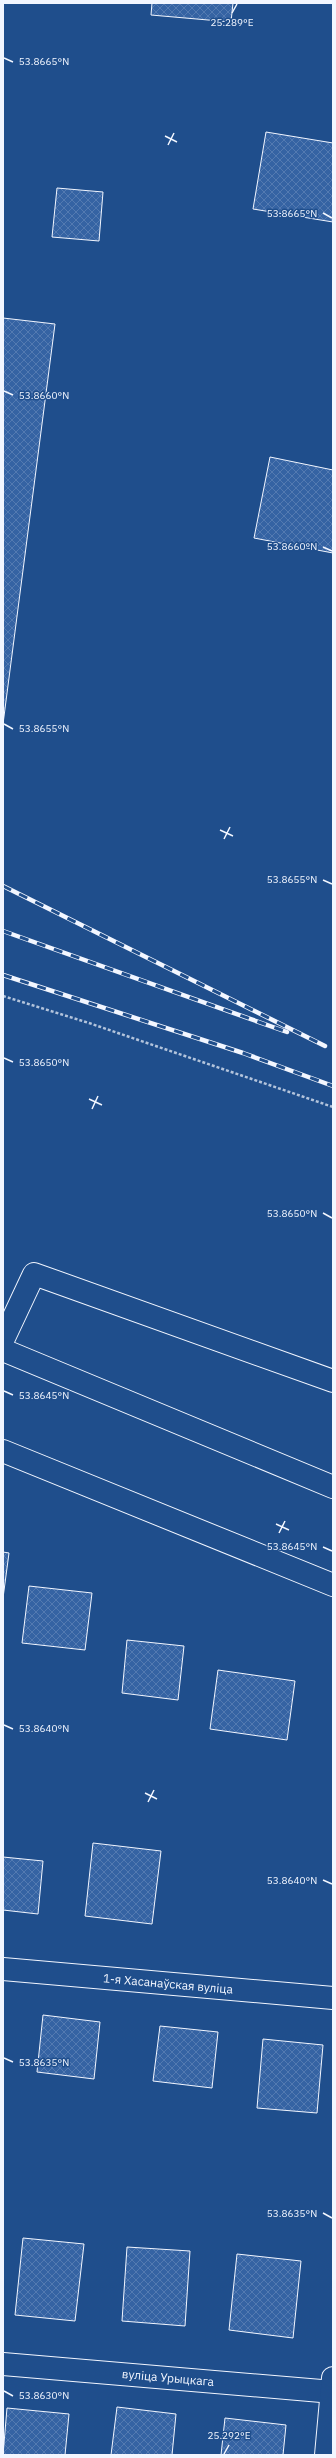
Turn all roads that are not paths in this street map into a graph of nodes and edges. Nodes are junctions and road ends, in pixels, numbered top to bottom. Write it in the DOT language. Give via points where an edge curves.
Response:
graph roads {
  1 [pos="3,1340"];
  2 [pos="3,1350"];
  3 [pos="333,1381"];
  4 [pos="3,1451"];
  5 [pos="333,1487"];
  6 [pos="332,1581"];
  7 [pos="3,1969"];
  8 [pos="333,1998"];
  9 [pos="3,2364"];
  10 [pos="332,2387"];
  11 [pos="326,2455"];
  1 -- 3 [label="street" via="34,1274"];
  2 -- 5 [label="street"];
  4 -- 6 [label="street"];
  7 -- 8 [label="street, 1-я Хасанаўская вуліца"];
  9 -- 10 [label="street, вуліца Урыцкага"];
  10 -- 11 [label="street"];
}
